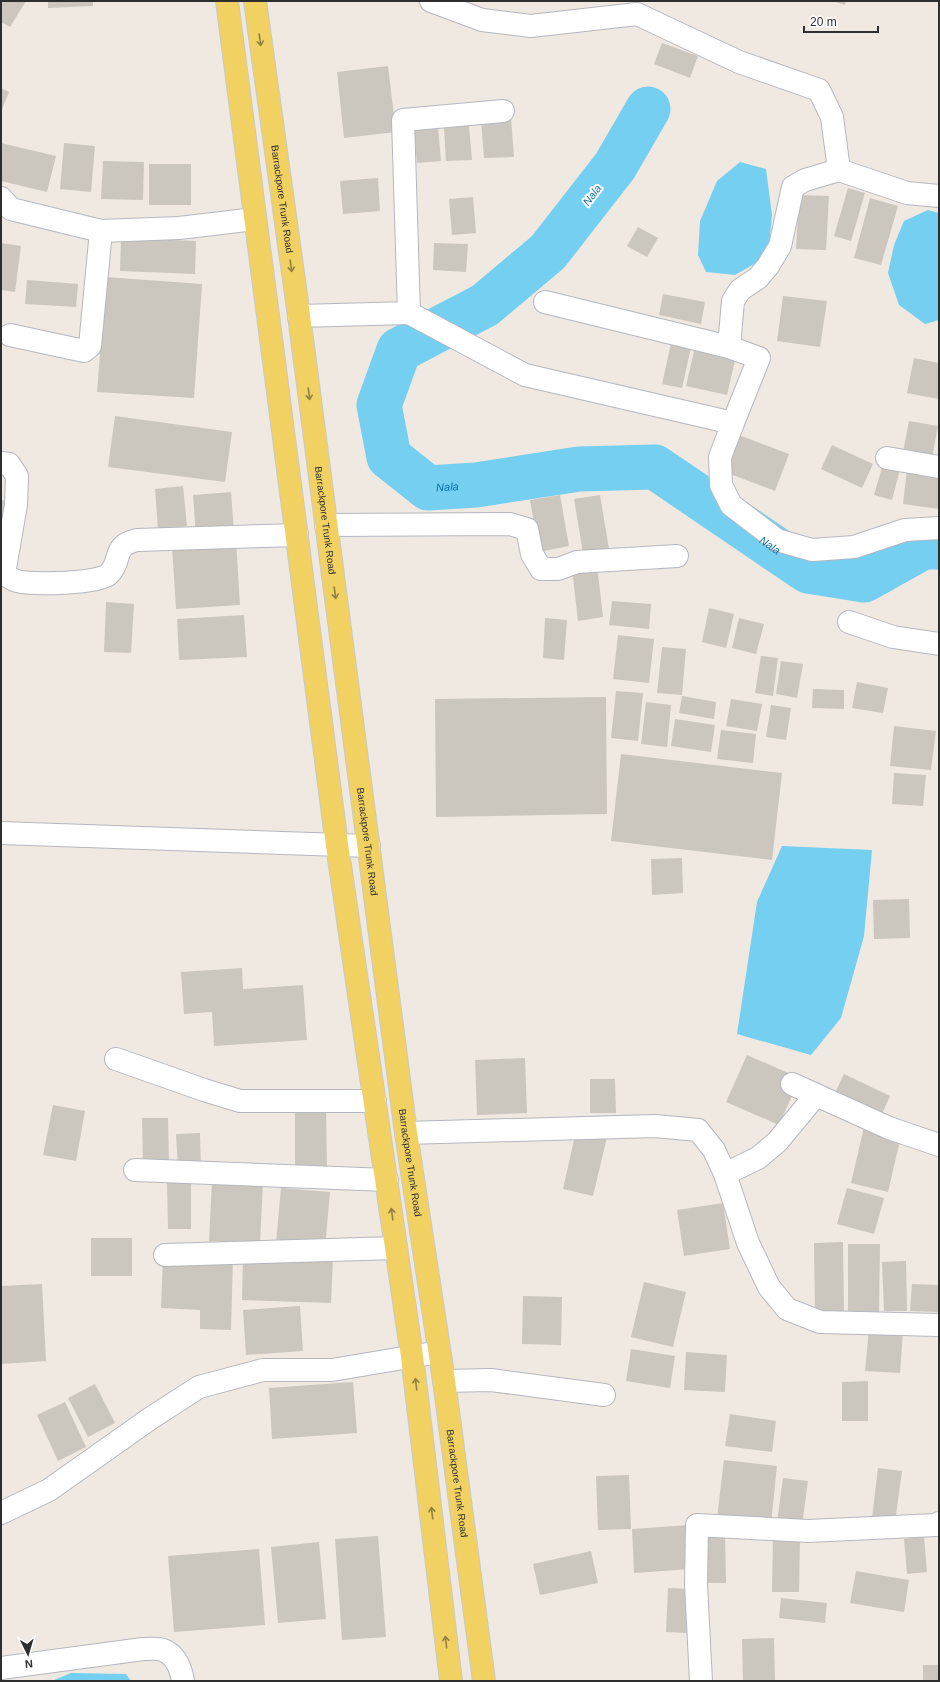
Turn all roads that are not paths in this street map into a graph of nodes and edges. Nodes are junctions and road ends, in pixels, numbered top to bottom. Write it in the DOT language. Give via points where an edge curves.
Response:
graph roads {
  1 [pos="227,1"];
  2 [pos="255,1"];
  3 [pos="432,1"];
  4 [pos="638,7"];
  5 [pos="503,111"];
  6 [pos="839,170"];
  7 [pos="939,196"];
  8 [pos="1,198"];
  9 [pos="255,219"];
  10 [pos="101,231"];
  11 [pos="545,302"];
  12 [pos="409,314"];
  13 [pos="299,316"];
  14 [pos="10,335"];
  15 [pos="729,347"];
  16 [pos="732,422"];
  17 [pos="887,458"];
  18 [pos="1,463"];
  19 [pos="939,467"];
  20 [pos="326,525"];
  21 [pos="939,528"];
  22 [pos="296,535"];
  23 [pos="677,556"];
  24 [pos="849,622"];
  25 [pos="939,644"];
  26 [pos="1,833"];
  27 [pos="338,846"];
  28 [pos="369,846"];
  29 [pos="116,1059"];
  30 [pos="792,1084"];
  31 [pos="816,1095"];
  32 [pos="375,1101"];
  33 [pos="406,1133"];
  34 [pos="939,1145"];
  35 [pos="134,1170"];
  36 [pos="725,1174"];
  37 [pos="387,1180"];
  38 [pos="396,1248"];
  39 [pos="165,1255"];
  40 [pos="939,1325"];
  41 [pos="439,1352"];
  42 [pos="412,1356"];
  43 [pos="444,1380"];
  44 [pos="604,1395"];
  45 [pos="1,1513"];
  46 [pos="939,1523"];
  47 [pos="1,1668"];
  48 [pos="183,1681"];
  49 [pos="451,1681"];
  50 [pos="484,1681"];
  51 [pos="701,1681"];
  1 -- 9 [label="main road"];
  2 -- 13 [label="main road, Barrackpore Trunk Road, one-way"];
  3 -- 4 [label="street" via="482,20 531,26"];
  4 -- 6 [label="street" via="739,62 819,90 832,117"];
  5 -- 12 [label="street" via="403,120"];
  6 -- 7 [label="street" via="907,193"];
  6 -- 15 [label="street" via="805,180 792,187 780,246 758,278 740,290 733,301"];
  8 -- 10 [label="street" via="11,209"];
  9 -- 10 [label="street" via="180,228"];
  9 -- 22 [label="main road"];
  10 -- 14 [label="street" via="90,346 84,351"];
  11 -- 15 [label="street"];
  12 -- 13 [label="street"];
  12 -- 16 [label="street" via="525,375"];
  13 -- 20 [label="main road, Barrackpore Trunk Road, one-way"];
  15 -- 16 [label="street" via="759,358"];
  16 -- 21 [label="street" via="720,457 721,485 731,504 777,540 812,550 854,547 905,530"];
  17 -- 19 [label="street"];
  18 -- 22 [label="street" via="9,464 17,476 16,506 5,568 6,575 17,581 74,582 103,578 114,568 121,548 136,540"];
  20 -- 23 [label="street" via="510,524 527,529 532,554 541,569 558,569 577,562"];
  20 -- 28 [label="main road, Barrackpore Trunk Road, one-way"];
  22 -- 27 [label="main road"];
  24 -- 25 [label="street" via="893,637"];
  26 -- 27 [label="street"];
  27 -- 28 [label="street"];
  27 -- 32 [label="main road"];
  28 -- 33 [label="main road, Barrackpore Trunk Road"];
  29 -- 32 [label="street" via="240,1101"];
  30 -- 31 [label="street"];
  31 -- 34 [label="street" via="889,1128"];
  31 -- 36 [label="street" via="777,1142 758,1158"];
  32 -- 37 [label="main road"];
  33 -- 36 [label="street" via="655,1126 698,1130 714,1150"];
  33 -- 41 [label="main road, Barrackpore Trunk Road"];
  35 -- 37 [label="street"];
  36 -- 40 [label="street" via="748,1243 769,1287 788,1309 820,1322"];
  38 -- 37 [label="main road, one-way"];
  38 -- 39 [label="street"];
  38 -- 42 [label="main road"];
  41 -- 42 [label="street"];
  41 -- 43 [label="main road, Barrackpore Trunk Road"];
  42 -- 45 [label="street" via="332,1370 263,1370 200,1387 151,1418 49,1490"];
  49 -- 42 [label="main road, one-way"];
  43 -- 44 [label="street" via="491,1380"];
  43 -- 50 [label="main road, Barrackpore Trunk Road"];
  46 -- 51 [label="street" via="808,1531 697,1526 696,1585"];
  47 -- 48 [label="street" via="143,1649 163,1650 177,1660"];
}
